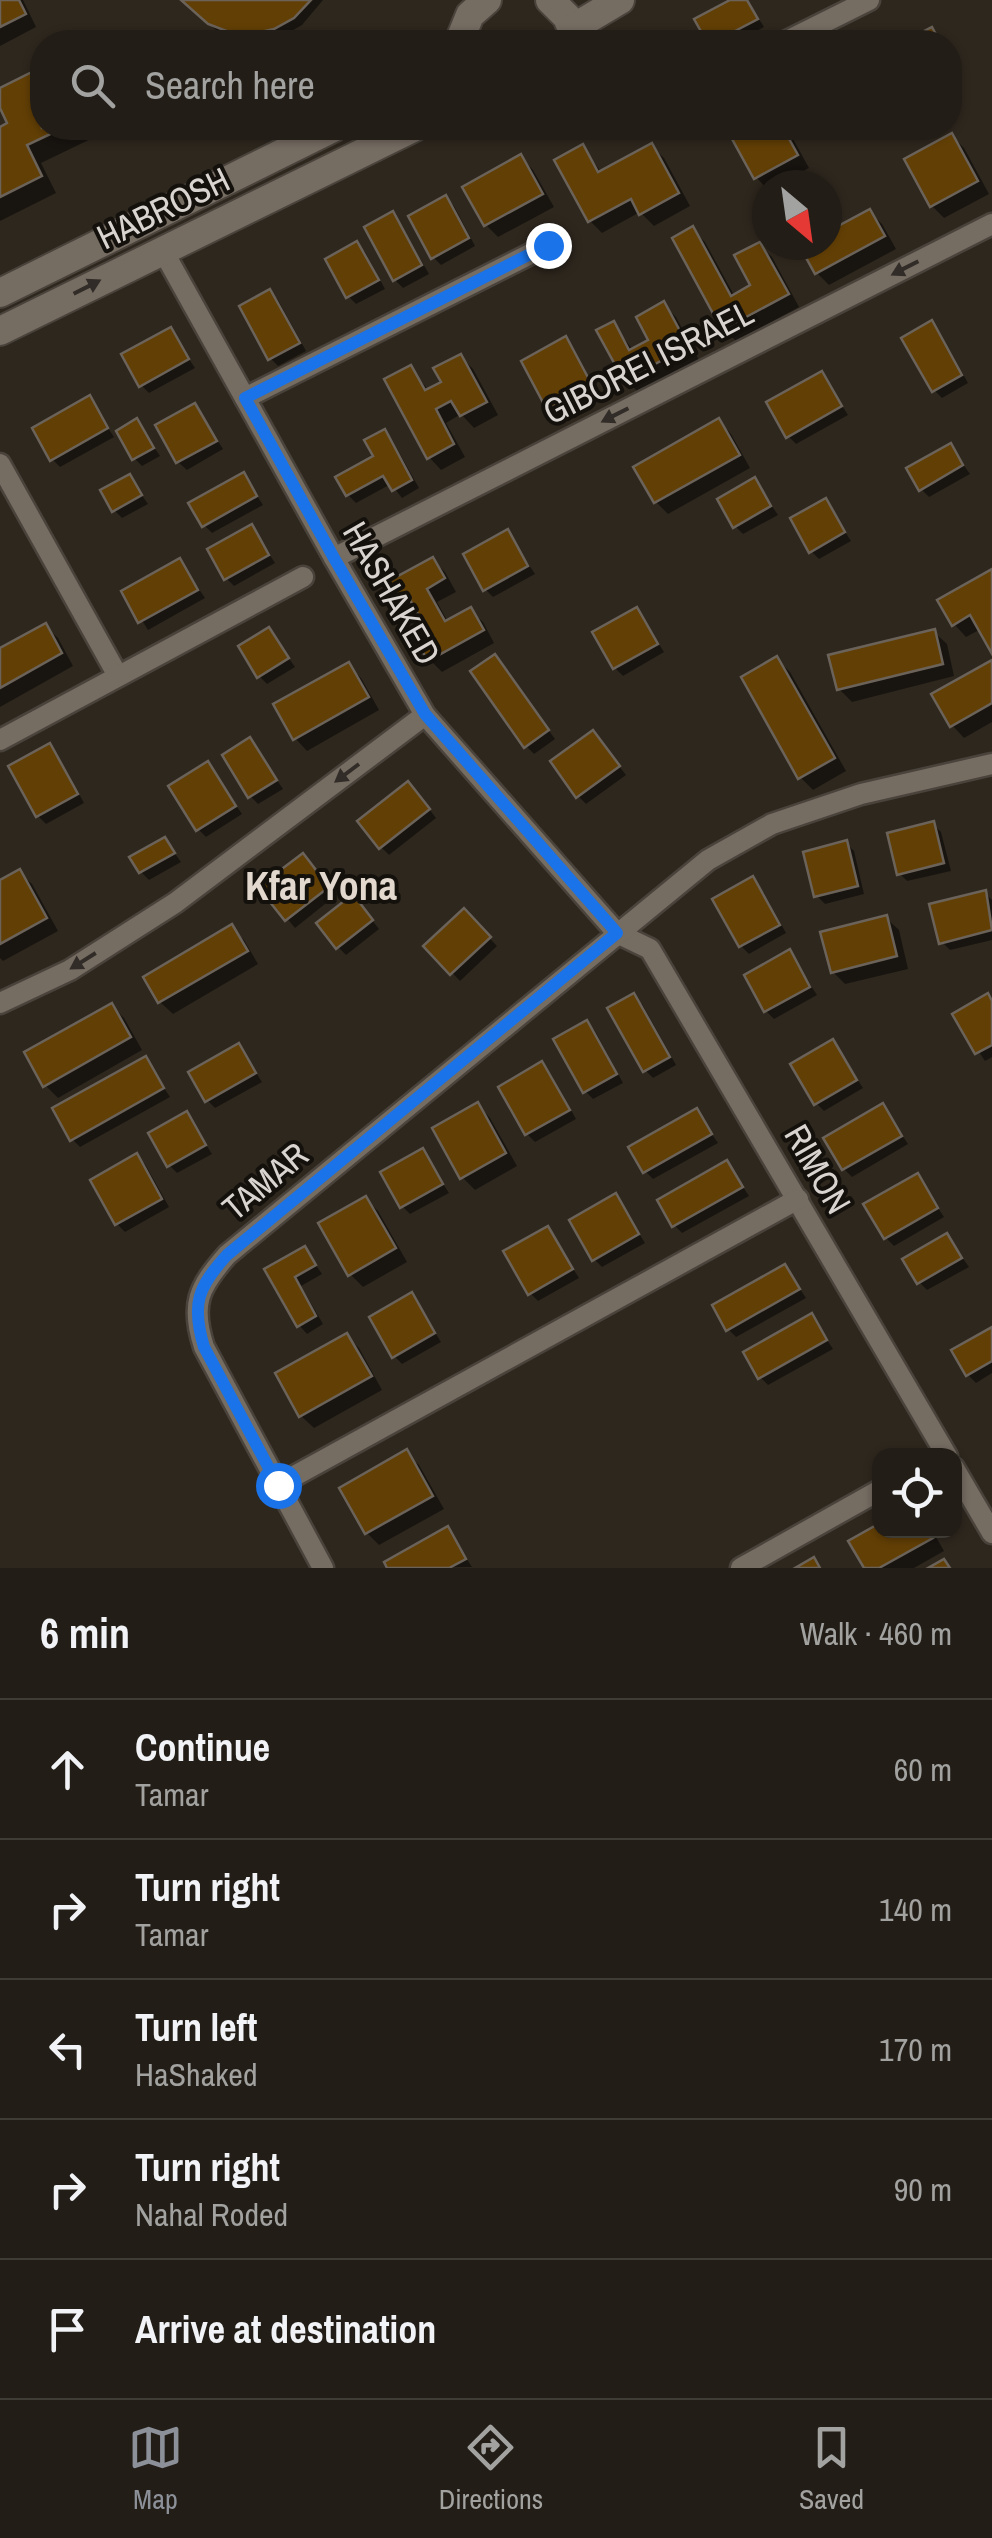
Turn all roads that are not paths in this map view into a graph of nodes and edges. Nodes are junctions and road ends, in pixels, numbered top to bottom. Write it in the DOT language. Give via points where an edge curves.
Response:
graph roads {
  1 [pos="487,0"];
  2 [pos="550,0"];
  3 [pos="620,0"];
  4 [pos="869,0"];
  5 [pos="463,30"];
  6 [pos="573,30"];
  7 [pos="581,30"];
  8 [pos="809,30"];
  9 [pos="309,140"];
  10 [pos="389,140"];
  11 [pos="992,224"];
  12 [pos="548,245"];
  13 [pos="162,249"];
  14 [pos="0,293"];
  15 [pos="0,331"];
  16 [pos="245,398"];
  17 [pos="0,464"];
  18 [pos="334,558"];
  19 [pos="303,577"];
  20 [pos="118,676"];
  21 [pos="425,714"];
  22 [pos="0,740"];
  23 [pos="992,764"];
  24 [pos="617,933"];
  25 [pos="0,1003"];
  26 [pos="798,1199"];
  27 [pos="941,1448"];
  28 [pos="962,1483"];
  29 [pos="278,1485"];
  30 [pos="872,1494"];
  31 [pos="992,1532"];
  32 [pos="323,1568"];
  33 [pos="741,1568"];
  1 -- 5 [label="street"];
  2 -- 6 [label="street"];
  3 -- 7 [label="street"];
  4 -- 8 [label="street"];
  9 -- 14 [label="street, HABROSH"];
  10 -- 13 [label="street, HABROSH"];
  11 -- 18 [label="street, GIBOREI ISRAEL, one-way"];
  12 -- 16 [label="street"];
  15 -- 13 [label="street, HABROSH, one-way"];
  13 -- 16 [label="street, HASHAKED"];
  16 -- 18 [label="street, HASHAKED"];
  17 -- 20 [label="street"];
  18 -- 21 [label="street, HASHAKED"];
  19 -- 20 [label="street"];
  20 -- 22 [label="street"];
  21 -- 24 [label="street, HASHAKED"];
  21 -- 25 [label="street, one-way" via="175,903 70,970"];
  23 -- 24 [label="street, TAMAR" via="862,794 772,824 708,860"];
  24 -- 26 [label="street, RIMON" via="650,949"];
  24 -- 29 [label="street, TAMAR" via="208,1277 197,1299 204,1347"];
  26 -- 27 [label="street, RIMON"];
  26 -- 29 [label="street"];
  28 -- 31 [label="street, RIMON"];
  29 -- 32 [label="street, TAMAR"];
  30 -- 33 [label="street"];
}
